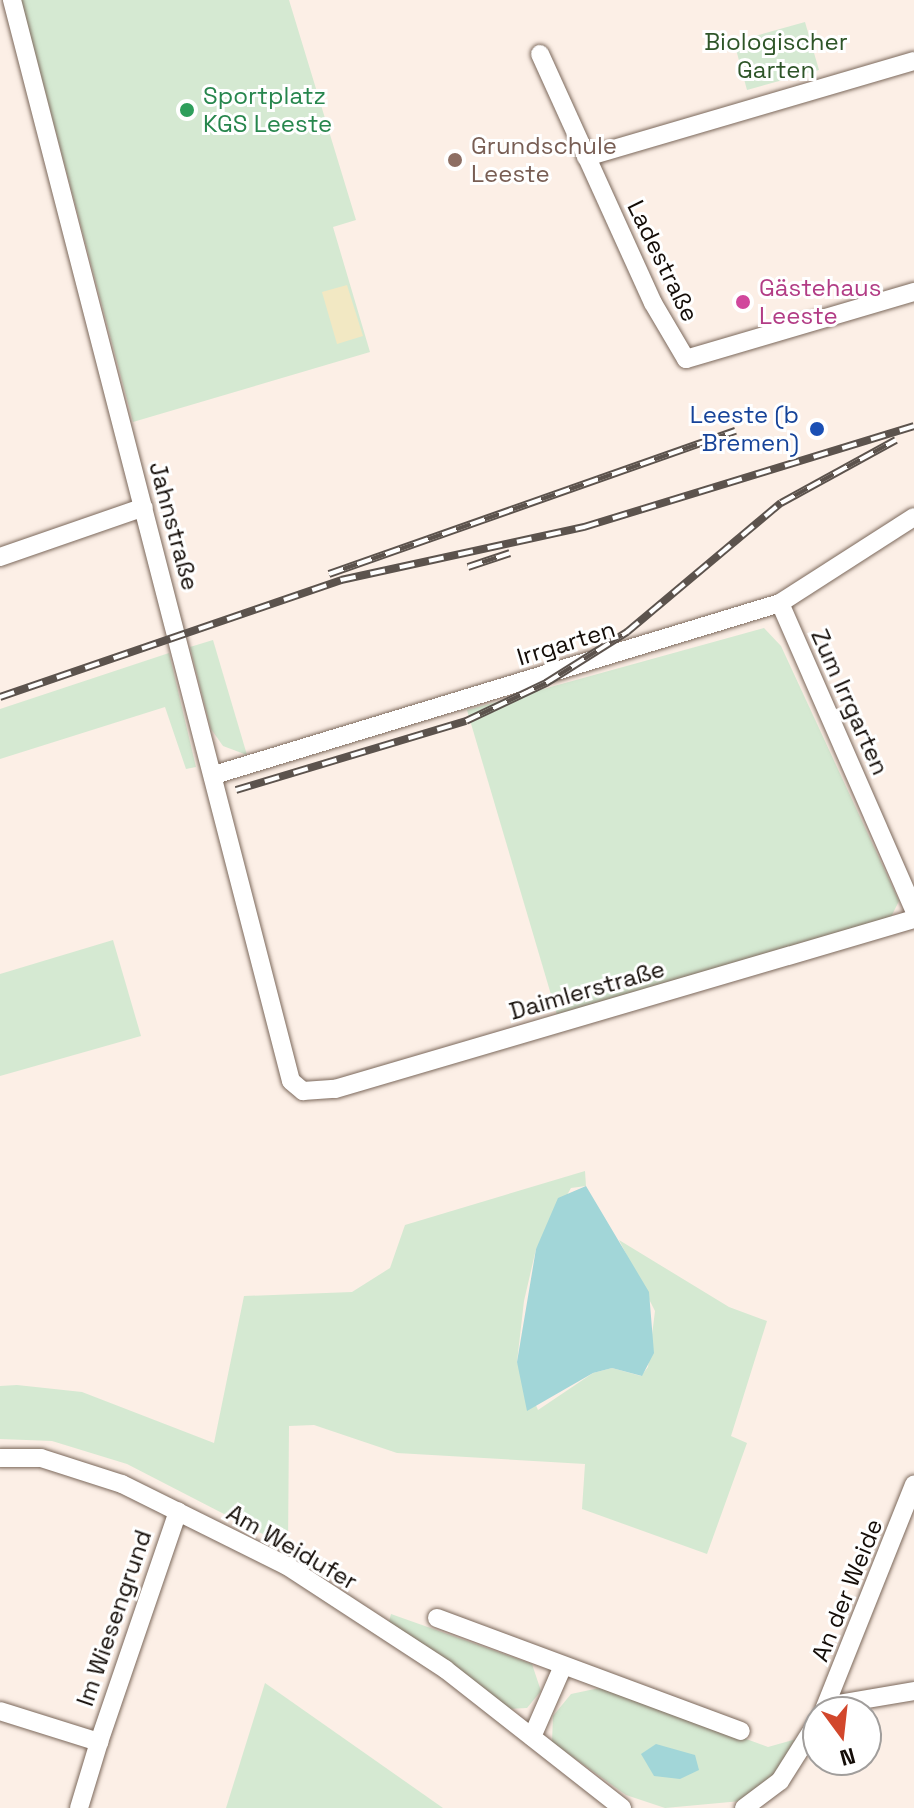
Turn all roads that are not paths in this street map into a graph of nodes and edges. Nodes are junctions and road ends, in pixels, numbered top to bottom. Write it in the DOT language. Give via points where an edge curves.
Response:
graph roads {
  1 [pos="12,0"];
  2 [pos="540,54"];
  3 [pos="914,61"];
  4 [pos="586,157"];
  5 [pos="914,292"];
  6 [pos="144,507"];
  7 [pos="914,517"];
  8 [pos="0,557"];
  9 [pos="780,603"];
  10 [pos="214,775"];
  11 [pos="914,909"];
  12 [pos="914,919"];
  13 [pos="286,1066"];
  14 [pos="0,1458"];
  15 [pos="914,1485"];
  16 [pos="178,1511"];
  17 [pos="437,1618"];
  18 [pos="563,1666"];
  19 [pos="914,1691"];
  20 [pos="830,1696"];
  21 [pos="882,1699"];
  22 [pos="0,1711"];
  23 [pos="741,1731"];
  24 [pos="532,1737"];
  25 [pos="99,1742"];
  26 [pos="802,1746"];
  27 [pos="79,1808"];
  28 [pos="622,1808"];
  29 [pos="744,1808"];
  1 -- 6 [label="street, Jahnstraße"];
  2 -- 4 [label="street, Ladestraße"];
  3 -- 4 [label="street"];
  4 -- 5 [label="street, Ladestraße" via="686,359"];
  6 -- 8 [label="street"];
  6 -- 10 [label="street, Jahnstraße"];
  7 -- 9 [label="street, Irrgarten"];
  9 -- 10 [label="street, Irrgarten"];
  9 -- 11 [label="street, Zum Irrgarten"];
  10 -- 13 [label="street, Jahnstraße"];
  12 -- 13 [label="street, Daimlerstraße" via="321,1092 291,1081"];
  14 -- 16 [label="street, Am Weidufer" via="81,1469"];
  15 -- 20 [label="street, An der Weide"];
  16 -- 24 [label="street, Am Weidufer" via="287,1566 445,1669"];
  16 -- 25 [label="street, Im Wiesengrund"];
  17 -- 18 [label="street"];
  18 -- 23 [label="street"];
  18 -- 24 [label="street"];
  19 -- 21 [label="street"];
  22 -- 25 [label="street, Im Wiesengrund"];
  24 -- 28 [label="street, Am Weidufer"];
  25 -- 27 [label="street, Im Wiesengrund"];
  26 -- 29 [label="street, An der Weide" via="780,1781"];
}
